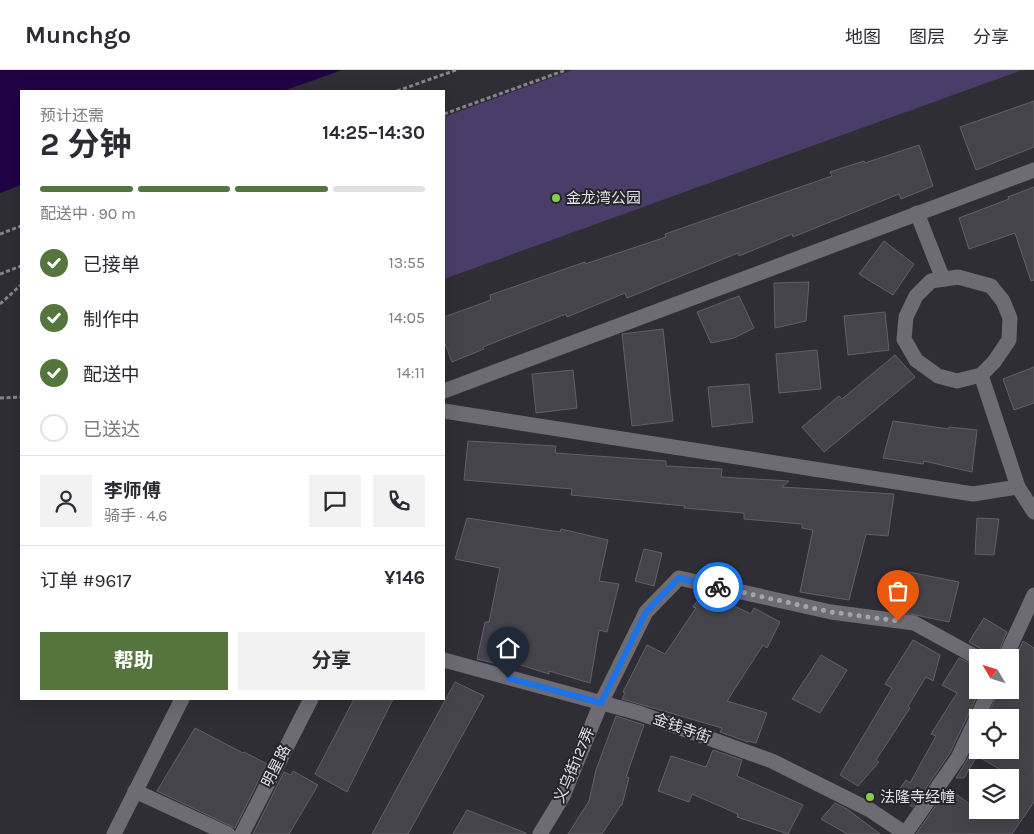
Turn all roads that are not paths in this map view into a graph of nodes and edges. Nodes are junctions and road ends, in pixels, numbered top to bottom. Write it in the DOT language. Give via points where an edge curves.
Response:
graph roads {
  1 [pos="1034,170"];
  2 [pos="917,214"];
  3 [pos="943,279"];
  4 [pos="980,375"];
  5 [pos="445,391"];
  6 [pos="445,411"];
  7 [pos="1018,487"];
  8 [pos="1034,512"];
  9 [pos="1034,595"];
  10 [pos="1009,649"];
  11 [pos="969,653"];
  12 [pos="445,660"];
  13 [pos="986,699"];
  14 [pos="181,700"];
  15 [pos="309,700"];
  16 [pos="601,703"];
  17 [pos="135,791"];
  18 [pos="114,834"];
  19 [pos="228,834"];
  20 [pos="242,834"];
  21 [pos="540,834"];
  22 [pos="905,834"];
  1 -- 2 [label="street"];
  2 -- 3 [label="street"];
  2 -- 5 [label="street"];
  3 -- 4 [label="street" via="958,277 991,286 1003,301 1010,318 1009,340"];
  3 -- 4 [label="street" via="931,281 916,296 906,317 904,339 916,360 938,376 956,381"];
  4 -- 7 [label="street"];
  6 -- 7 [label="street" via="973,494"];
  7 -- 8 [label="street"];
  9 -- 10 [label="street"];
  11 -- 16 [label="street, 义乌街127弄" via="914,623 831,612 679,578 646,612"];
  12 -- 16 [label="street, 金钱寺街"];
  13 -- 22 [label="street" via="958,758"];
  14 -- 17 [label="street"];
  15 -- 20 [label="street, 明星路"];
  16 -- 21 [label="street, 义乌街127弄" via="563,796"];
  16 -- 22 [label="street, 金钱寺街" via="639,713 772,761 870,810"];
  17 -- 18 [label="street"];
  17 -- 19 [label="street"];
}
